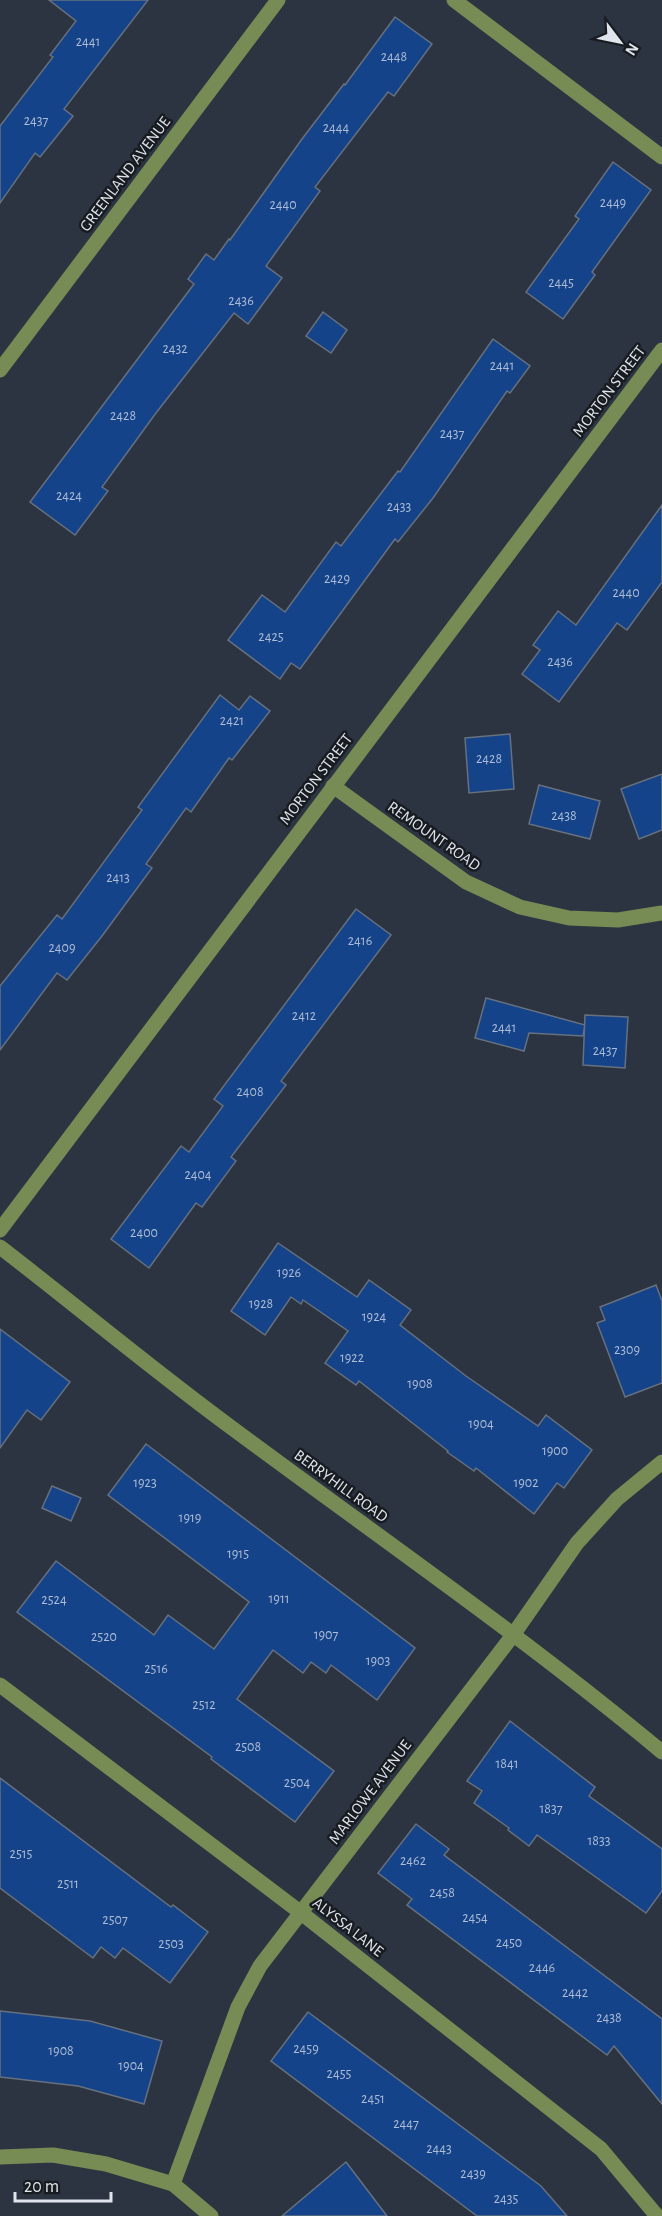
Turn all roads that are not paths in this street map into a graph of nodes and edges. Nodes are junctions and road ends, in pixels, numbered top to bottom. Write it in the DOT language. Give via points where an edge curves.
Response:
graph roads {
  1 [pos="278,0"];
  2 [pos="453,0"];
  3 [pos="662,157"];
  4 [pos="662,350"];
  5 [pos="0,370"];
  6 [pos="333,786"];
  7 [pos="662,913"];
  8 [pos="0,1230"];
  9 [pos="0,1247"];
  10 [pos="662,1462"];
  11 [pos="513,1635"];
  12 [pos="0,1685"];
  13 [pos="662,1752"];
  14 [pos="300,1912"];
  15 [pos="0,2157"];
  16 [pos="173,2184"];
  17 [pos="211,2216"];
  18 [pos="657,2216"];
  1 -- 5 [label="street, GREENLAND AVENUE"];
  2 -- 3 [label="street"];
  4 -- 6 [label="street, MORTON STREET"];
  6 -- 7 [label="street, REMOUNT ROAD" via="466,882 520,907 569,918 618,920"];
  6 -- 8 [label="street, MORTON STREET"];
  9 -- 11 [label="street, BERRYHILL ROAD" via="229,1426"];
  10 -- 11 [label="street, MARLOWE AVENUE" via="617,1499 577,1543"];
  11 -- 13 [label="street, BERRYHILL ROAD"];
  11 -- 14 [label="street, MARLOWE AVENUE"];
  12 -- 14 [label="street, ALYSSA LANE"];
  14 -- 16 [label="street, MARLOWE AVENUE" via="260,1965 238,2007"];
  14 -- 18 [label="street, ALYSSA LANE" via="601,2149"];
  15 -- 16 [label="street" via="54,2155 106,2164"];
  16 -- 17 [label="street"];
}
